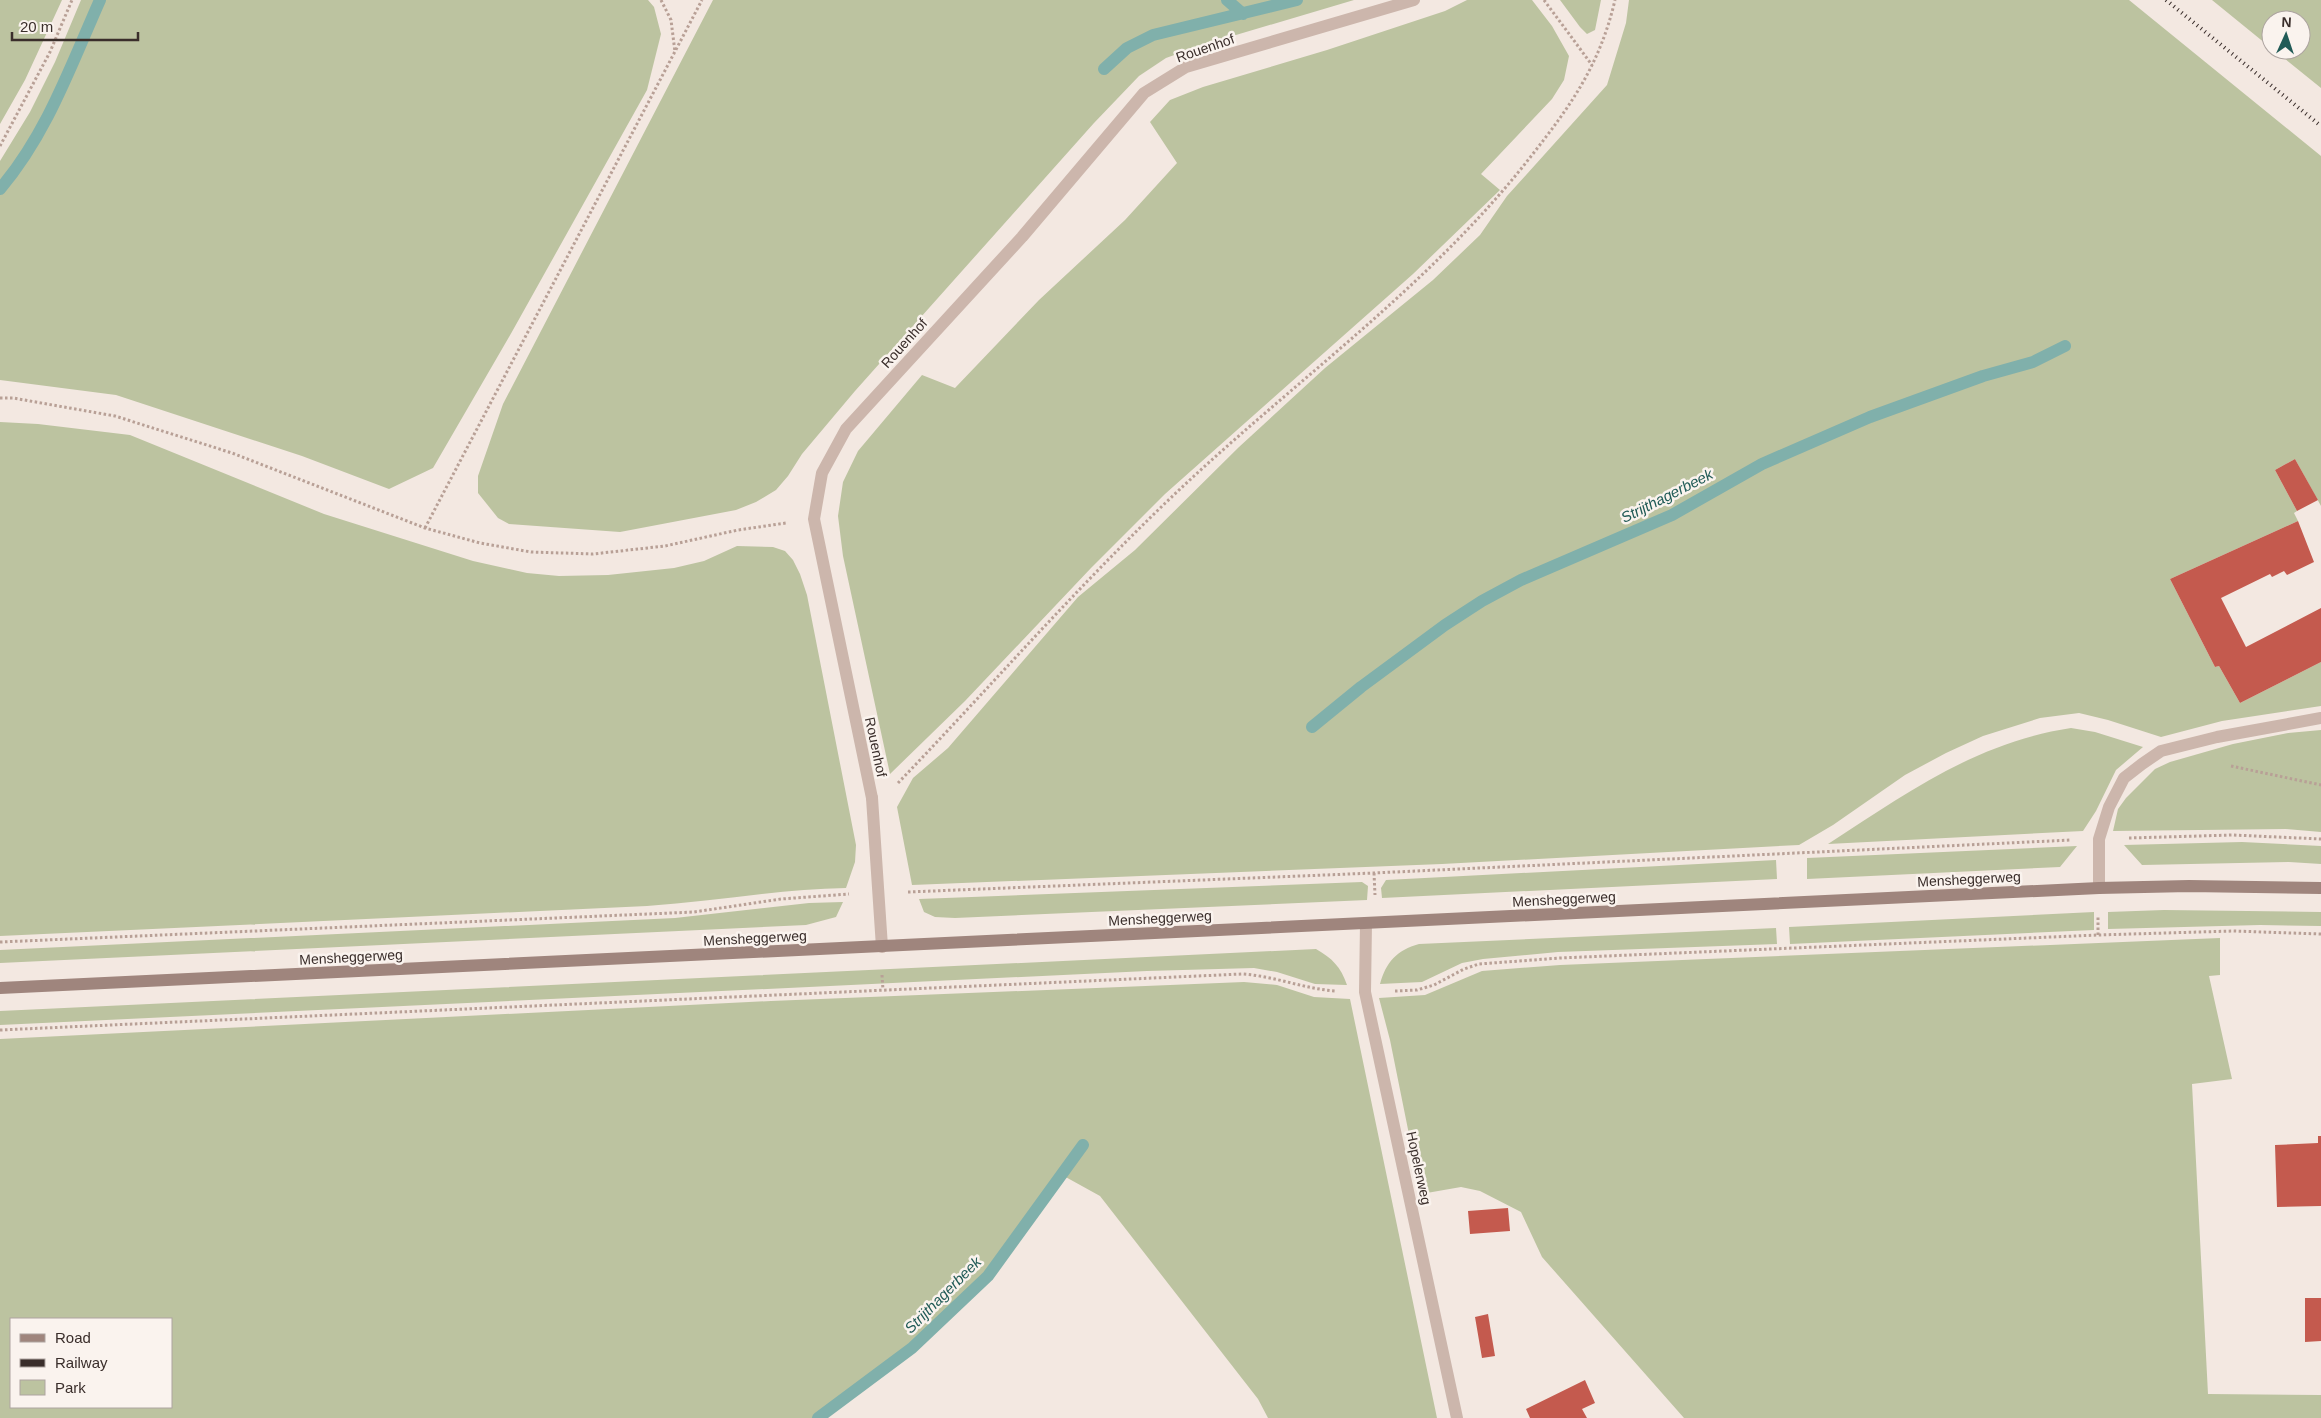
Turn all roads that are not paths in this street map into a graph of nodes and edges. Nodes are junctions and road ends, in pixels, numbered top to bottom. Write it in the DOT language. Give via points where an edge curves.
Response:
graph roads {
  1 [pos="1414,0"];
  2 [pos="2321,718"];
  3 [pos="2099,888"];
  4 [pos="2321,888"];
  5 [pos="1366,923"];
  6 [pos="882,947"];
  7 [pos="0,988"];
  8 [pos="1457,1418"];
  1 -- 6 [label="street, Rouenhof" via="1186,68 1144,93 1022,237 846,428 822,473 814,518 872,798"];
  2 -- 3 [label="street" via="2161,751 2124,778 2109,807 2099,839"];
  3 -- 4 [label="main road, Mensheggerweg"];
  3 -- 5 [label="main road, Mensheggerweg"];
  5 -- 6 [label="main road, Mensheggerweg"];
  5 -- 8 [label="street, Hopelerweg" via="1366,992"];
  6 -- 7 [label="main road, Mensheggerweg"];
}
